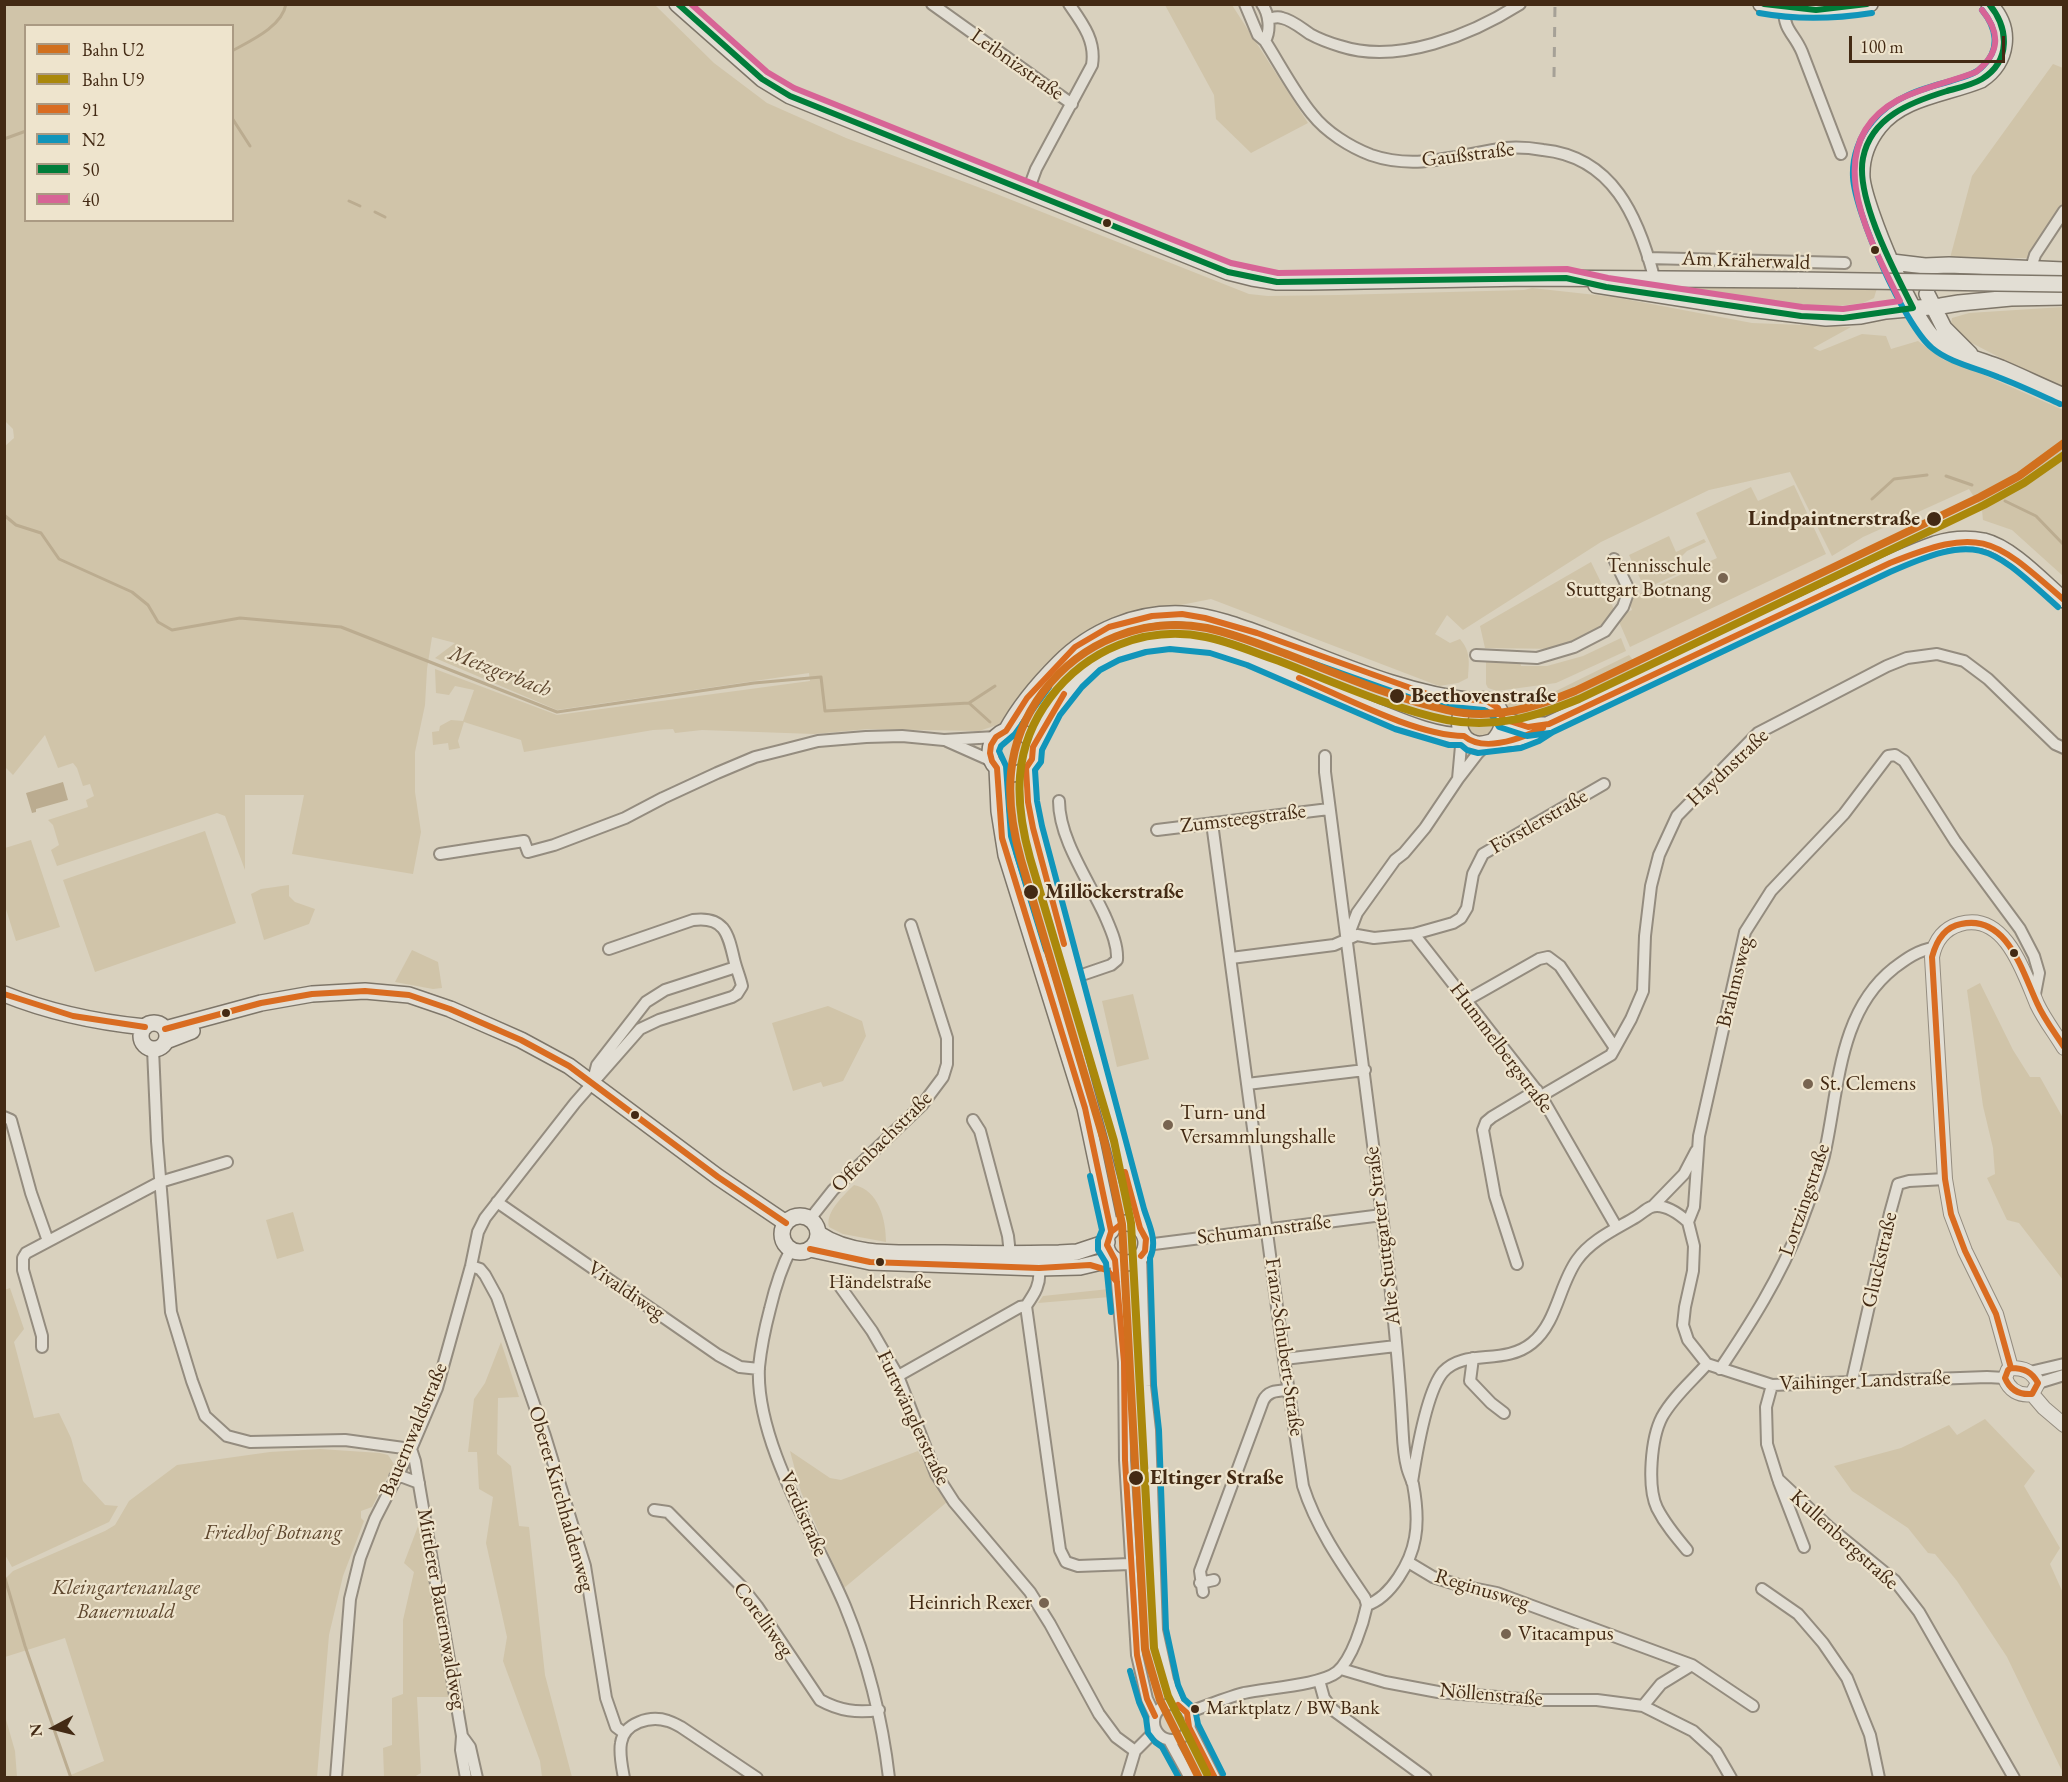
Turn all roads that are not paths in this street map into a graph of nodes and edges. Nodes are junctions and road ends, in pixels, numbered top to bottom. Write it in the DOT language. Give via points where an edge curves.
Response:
graph roads {
  1 [pos="677,4"];
  2 [pos="932,4"];
  3 [pos="1069,4"];
  4 [pos="1245,4"];
  5 [pos="1262,4"];
  6 [pos="1520,4"];
  7 [pos="1761,4"];
  8 [pos="1870,4"];
  9 [pos="1989,4"];
  10 [pos="1784,9"];
  11 [pos="1268,19"];
  12 [pos="1265,41"];
  13 [pos="1072,104"];
  14 [pos="1841,154"];
  15 [pos="1028,191"];
  16 [pos="2064,211"];
  17 [pos="1648,258"];
  18 [pos="1892,262"];
  19 [pos="1845,263"];
  20 [pos="1925,266"];
  21 [pos="1966,266"];
  22 [pos="2031,268"];
  23 [pos="2064,270"];
  24 [pos="1654,277"];
  25 [pos="1566,278"];
  26 [pos="2064,284"];
  27 [pos="1670,296"];
  28 [pos="2064,297"];
  29 [pos="1908,298"];
  30 [pos="1930,301"];
  31 [pos="1974,358"];
  32 [pos="2064,396"];
  33 [pos="1614,559"];
  34 [pos="2064,600"];
  35 [pos="1476,655"];
  36 [pos="1474,701"];
  37 [pos="1503,719"];
  38 [pos="1549,724"];
  39 [pos="1001,734"];
  40 [pos="1462,739"];
  41 [pos="944,740"];
  42 [pos="1490,742"];
  43 [pos="1033,747"];
  44 [pos="2064,748"];
  45 [pos="1325,756"];
  46 [pos="994,764"];
  47 [pos="1026,768"];
  48 [pos="1458,779"];
  49 [pos="1604,784"];
  50 [pos="1059,801"];
  51 [pos="1329,809"];
  52 [pos="1212,823"];
  53 [pos="1157,830"];
  54 [pos="440,854"];
  55 [pos="1357,913"];
  56 [pos="1342,915"];
  57 [pos="911,925"];
  58 [pos="1414,934"];
  59 [pos="1374,938"];
  60 [pos="1346,941"];
  61 [pos="1934,948"];
  62 [pos="609,950"];
  63 [pos="1231,958"];
  64 [pos="736,967"];
  65 [pos="1073,978"];
  66 [pos="4,994"];
  67 [pos="2035,994"];
  68 [pos="1465,1001"];
  69 [pos="4,1003"];
  70 [pos="639,1009"];
  71 [pos="649,1024"];
  72 [pos="143,1033"];
  73 [pos="166,1035"];
  74 [pos="1615,1048"];
  75 [pos="2064,1048"];
  76 [pos="153,1049"];
  77 [pos="1365,1070"];
  78 [pos="591,1084"];
  79 [pos="1247,1084"];
  80 [pos="1539,1093"];
  81 [pos="4,1117"];
  82 [pos="973,1120"];
  83 [pos="1697,1148"];
  84 [pos="228,1162"];
  85 [pos="1945,1179"];
  86 [pos="160,1182"];
  87 [pos="497,1202"];
  88 [pos="1652,1207"];
  89 [pos="1382,1215"];
  90 [pos="810,1218"];
  91 [pos="1688,1222"];
  92 [pos="786,1223"];
  93 [pos="1140,1228"];
  94 [pos="1617,1228"];
  95 [pos="1267,1230"];
  96 [pos="819,1234"];
  97 [pos="1109,1236"];
  98 [pos="48,1241"];
  99 [pos="791,1249"];
  100 [pos="810,1249"];
  101 [pos="1144,1251"];
  102 [pos="1010,1254"];
  103 [pos="1115,1259"];
  104 [pos="1517,1264"];
  105 [pos="1090,1265"];
  106 [pos="471,1266"];
  107 [pos="1039,1268"];
  108 [pos="1117,1282"];
  109 [pos="839,1285"];
  110 [pos="1026,1306"];
  111 [pos="1396,1346"];
  112 [pos="42,1347"];
  113 [pos="1473,1358"];
  114 [pos="1284,1359"];
  115 [pos="1707,1364"];
  116 [pos="759,1369"];
  117 [pos="1720,1369"];
  118 [pos="2063,1369"];
  119 [pos="2008,1373"];
  120 [pos="898,1376"];
  121 [pos="1852,1381"];
  122 [pos="2033,1383"];
  123 [pos="1772,1385"];
  124 [pos="1290,1390"];
  125 [pos="1504,1413"];
  126 [pos="2064,1425"];
  127 [pos="411,1449"];
  128 [pos="395,1478"];
  129 [pos="1778,1479"];
  130 [pos="1412,1482"];
  131 [pos="419,1483"];
  132 [pos="654,1510"];
  133 [pos="1804,1547"];
  134 [pos="1687,1550"];
  135 [pos="1408,1562"];
  136 [pos="1130,1564"];
  137 [pos="1214,1580"];
  138 [pos="1762,1589"];
  139 [pos="1367,1605"];
  140 [pos="1692,1665"];
  141 [pos="1341,1669"];
  142 [pos="1319,1680"];
  143 [pos="1178,1705"];
  144 [pos="1643,1706"];
  145 [pos="1753,1706"];
  146 [pos="879,1710"];
  147 [pos="1187,1713"];
  148 [pos="1155,1716"];
  149 [pos="1189,1727"];
  150 [pos="1156,1730"];
  151 [pos="624,1733"];
  152 [pos="1169,1740"];
  153 [pos="1135,1751"];
  154 [pos="469,1762"];
  155 [pos="336,1778"];
  156 [pos="466,1778"];
  157 [pos="477,1778"];
  158 [pos="624,1778"];
  159 [pos="757,1778"];
  160 [pos="889,1778"];
  161 [pos="1127,1778"];
  162 [pos="1190,1778"];
  163 [pos="1215,1778"];
  164 [pos="1426,1778"];
  165 [pos="1731,1778"];
  166 [pos="1879,1778"];
  167 [pos="2014,1778"];
  1 -- 15 [label="main road, Am Kräherwald" via="776,89"];
  2 -- 13 [label="street, Leibnizstraße"];
  3 -- 13 [label="street" via="1092,39 1094,55"];
  4 -- 12 [label="street, Gaußstraße"];
  5 -- 11 [label="street"];
  6 -- 11 [label="street" via="1468,32 1416,48 1376,52 1341,47 1283,18"];
  7 -- 10 [label="main road"];
  8 -- 10 [label="main road" via="1826,10"];
  9 -- 18 [label="main road" via="2005,33 2003,54 1990,74 1892,114 1878,128 1864,155 1863,180 1868,201"];
  10 -- 14 [label="street" via="1786,26 1802,52"];
  11 -- 12 [label="street"];
  12 -- 17 [label="street, Gaußstraße" via="1312,114 1331,132 1372,155 1414,162 1528,148 1567,155 1592,168 1617,189"];
  13 -- 15 [label="street"];
  15 -- 25 [label="main road, Am Kräherwald" via="1228,272 1252,278 1277,282"];
  16 -- 22 [label="street" via="2035,255"];
  17 -- 19 [label="street, Am Kräherwald"];
  17 -- 24 [label="street, Gaußstraße"];
  18 -- 20 [label="main road"];
  18 -- 29 [label="main road"];
  20 -- 21 [label="main road"];
  20 -- 29 [label="main road" via="1909,278"];
  21 -- 22 [label="main road"];
  21 -- 30 [label="main road" via="1936,283"];
  22 -- 23 [label="main road"];
  24 -- 25 [label="main road, Am Kräherwald"];
  24 -- 26 [label="main road, Am Kräherwald, bridge"];
  24 -- 27 [label="main road"];
  25 -- 27 [label="main road, Am Kräherwald"];
  27 -- 29 [label="main road, Am Kräherwald" via="1826,318 1886,311"];
  28 -- 30 [label="main road, Am Kräherwald"];
  29 -- 30 [label="main road, Am Kräherwald"];
  29 -- 31 [label="main road" via="1937,342"];
  30 -- 31 [label="main road" via="1944,328"];
  31 -- 32 [label="main road"];
  33 -- 35 [label="street" via="1629,590 1623,607 1605,631 1574,647 1537,658"];
  34 -- 38 [label="main road" via="2009,552 1993,544 1968,539 1935,544"];
  36 -- 37 [label="main road" via="1493,703"];
  36 -- 39 [label="main road" via="1433,696 1205,618 1182,614 1152,616 1109,627 1075,647 1027,698"];
  36 -- 40 [label="main road" via="1460,718"];
  37 -- 38 [label="main road" via="1528,727"];
  37 -- 42 [label="main road" via="1502,731"];
  38 -- 42 [label="main road" via="1519,739"];
  39 -- 41 [label="street"];
  39 -- 43 [label="main road" via="1021,732"];
  39 -- 46 [label="main road" via="991,745"];
  40 -- 42 [label="main road" via="1479,744"];
  40 -- 43 [label="main road" via="1399,721 1212,644 1170,640 1144,643 1095,663 1052,710"];
  40 -- 48 [label="street"];
  41 -- 46 [label="street"];
  41 -- 54 [label="street" via="902,736 818,741 755,757 625,818 554,845 528,852 524,841"];
  42 -- 48 [label="street"];
  43 -- 47 [label="main road"];
  44 -- 74 [label="street, Haydnstraße" via="1964,661 1937,654 1907,658 1887,666 1758,733 1677,816 1659,855 1645,936 1643,991"];
  45 -- 51 [label="street, Alte Stuttgarter Straße"];
  46 -- 47 [label="main road" via="1010,774"];
  46 -- 97 [label="main road" via="1004,847 1084,1108"];
  47 -- 65 [label="main road" via="1033,828"];
  48 -- 55 [label="street" via="1425,828 1395,860"];
  49 -- 58 [label="street, Förstlerstraße" via="1484,854 1473,874 1467,909 1461,918"];
  50 -- 65 [label="street" via="1065,831 1117,951 1117,960 1111,965"];
  51 -- 52 [label="street, Zumsteegstraße"];
  51 -- 56 [label="street, Alte Stuttgarter Straße"];
  52 -- 53 [label="street, Zumsteegstraße"];
  52 -- 63 [label="street, Franz-Schubert-Straße"];
  55 -- 56 [label="street" via="1350,917"];
  55 -- 59 [label="street" via="1360,928"];
  55 -- 60 [label="street"];
  56 -- 60 [label="street, Alte Stuttgarter Straße"];
  57 -- 90 [label="street, Offenbachstraße" via="947,1038 943,1077 922,1106"];
  58 -- 59 [label="street"];
  58 -- 68 [label="street, Hummelbergstraße"];
  59 -- 60 [label="street" via="1357,935"];
  60 -- 63 [label="street"];
  60 -- 77 [label="street, Alte Stuttgarter Straße"];
  61 -- 67 [label="street" via="1953,926 1966,922 1987,925 2002,936"];
  61 -- 85 [label="street"];
  61 -- 117 [label="street, Lortzingstraße" via="1907,958 1888,973 1857,1015 1837,1082 1824,1158 1799,1227 1778,1277"];
  62 -- 64 [label="street" via="705,919 723,927"];
  63 -- 79 [label="street, Franz-Schubert-Straße"];
  64 -- 70 [label="street" via="665,990"];
  64 -- 71 [label="street" via="742,986 737,994"];
  65 -- 93 [label="main road"];
  66 -- 72 [label="main road" via="34,1006"];
  67 -- 75 [label="street"];
  67 -- 83 [label="street, Brahmsweg" via="2039,973 2020,929 1955,841 1904,761 1895,755 1887,756 1844,814 1771,891 1745,932"];
  68 -- 74 [label="street" via="1548,957 1560,966"];
  68 -- 80 [label="street, Hummelbergstraße"];
  69 -- 72 [label="main road" via="54,1021"];
  70 -- 71 [label="street"];
  70 -- 78 [label="street" via="597,1065"];
  71 -- 78 [label="street" via="630,1038"];
  72 -- 73 [label="main road" via="155,1023"];
  72 -- 76 [label="main road" via="146,1046"];
  73 -- 76 [label="main road" via="161,1047"];
  73 -- 78 [label="main road" via="286,1008 365,999 448,1016"];
  74 -- 80 [label="street, Haydnstraße" via="1611,1055"];
  76 -- 86 [label="street"];
  77 -- 79 [label="street"];
  77 -- 89 [label="street, Alte Stuttgarter Straße"];
  78 -- 87 [label="street, Bauernwaldstraße"];
  78 -- 92 [label="main road"];
  79 -- 95 [label="street, Franz-Schubert-Straße"];
  80 -- 94 [label="street, Hummelbergstraße"];
  80 -- 104 [label="street, Haydnstraße" via="1492,1117 1483,1130 1494,1196"];
  81 -- 98 [label="street" via="11,1120"];
  82 -- 102 [label="street" via="980,1131"];
  83 -- 88 [label="street, Brahmsweg" via="1684,1174"];
  83 -- 91 [label="street, Brahmsweg" via="1694,1207"];
  84 -- 86 [label="street"];
  85 -- 119 [label="street" via="1956,1229 1996,1314"];
  85 -- 121 [label="street, Gluckstraße" via="1898,1184"];
  86 -- 98 [label="street"];
  86 -- 127 [label="street" via="171,1312 199,1402 211,1423 227,1436 250,1442 345,1440"];
  87 -- 106 [label="street, Bauernwaldstraße" via="478,1232"];
  87 -- 116 [label="street, Vivaldiweg" via="718,1355 740,1367"];
  88 -- 91 [label="street" via="1669,1209"];
  88 -- 94 [label="street"];
  89 -- 95 [label="street, Schumannstraße"];
  89 -- 111 [label="street, Alte Stuttgarter Straße"];
  90 -- 92 [label="main road" via="799,1215"];
  90 -- 96 [label="main road"];
  91 -- 115 [label="street" via="1694,1246 1693,1272 1683,1325 1688,1340"];
  92 -- 99 [label="main road" via="783,1240"];
  93 -- 97 [label="main road" via="1122,1224"];
  93 -- 101 [label="main road" via="1144,1233"];
  94 -- 113 [label="street" via="1578,1259 1542,1335 1519,1352"];
  95 -- 101 [label="street, Schumannstraße"];
  95 -- 114 [label="street, Franz-Schubert-Straße"];
  96 -- 100 [label="main road"];
  96 -- 102 [label="main road" via="831,1242 885,1252"];
  97 -- 102 [label="main road" via="1077,1252"];
  97 -- 103 [label="main road" via="1107,1249"];
  98 -- 112 [label="street" via="26,1253 22,1264"];
  99 -- 100 [label="main road"];
  99 -- 116 [label="street, Verdistraße" via="778,1276"];
  100 -- 107 [label="main road" via="870,1262"];
  101 -- 103 [label="main road" via="1131,1262"];
  101 -- 143 [label="street" via="1145,1396 1150,1430 1157,1630"];
  103 -- 105 [label="main road"];
  103 -- 108 [label="street"];
  105 -- 107 [label="main road"];
  105 -- 108 [label="street" via="1107,1270"];
  106 -- 127 [label="street, Bauernwaldstraße" via="437,1388"];
  106 -- 151 [label="street, Oberer Kirchhaldenweg" via="486,1275 497,1297 546,1436 585,1566 606,1698 616,1727"];
  107 -- 110 [label="street" via="1037,1289"];
  108 -- 136 [label="street" via="1126,1388 1123,1420"];
  109 -- 120 [label="street, Furtwänglerstraße"];
  110 -- 120 [label="street"];
  110 -- 136 [label="street" via="1063,1558 1078,1566"];
  111 -- 114 [label="street"];
  111 -- 130 [label="street, Alte Stuttgarter Straße" via="1404,1450"];
  113 -- 125 [label="street" via="1470,1381"];
  113 -- 130 [label="street" via="1455,1362 1442,1373 1423,1426"];
  114 -- 124 [label="street, Franz-Schubert-Straße"];
  115 -- 117 [label="street, Vaihinger Landstraße"];
  115 -- 134 [label="street" via="1661,1418 1652,1449 1656,1506"];
  116 -- 146 [label="street, Verdistraße" via="770,1437 859,1642"];
  117 -- 123 [label="street, Vaihinger Landstraße"];
  118 -- 122 [label="street"];
  119 -- 121 [label="street, Vaihinger Landstraße"];
  119 -- 122 [label="street, Vaihinger Landstraße" via="2022,1368"];
  119 -- 122 [label="street" via="2007,1384 2013,1391 2026,1395"];
  120 -- 153 [label="street, Furtwänglerstraße" via="936,1474 948,1493 1030,1592 1099,1714 1116,1737"];
  121 -- 123 [label="street, Vaihinger Landstraße"];
  122 -- 126 [label="street" via="2044,1408"];
  123 -- 129 [label="street, Kullenbergstraße" via="1766,1407 1767,1443"];
  124 -- 137 [label="street" via="1272,1392 1263,1401 1200,1571 1202,1587"];
  124 -- 139 [label="street, Franz-Schubert-Straße" via="1309,1504"];
  127 -- 128 [label="street, Bauernwaldstraße"];
  127 -- 131 [label="street, Mittlerer Bauernwaldweg"];
  128 -- 131 [label="street, Mittlerer Bauernwaldweg"];
  128 -- 155 [label="street, Bauernwaldstraße" via="360,1558 350,1599"];
  129 -- 133 [label="street"];
  129 -- 167 [label="street, Kullenbergstraße" via="1895,1581 1918,1612"];
  130 -- 135 [label="street, Alte Stuttgarter Straße" via="1416,1537"];
  131 -- 154 [label="street, Mittlerer Bauernwaldweg" via="462,1736 470,1747"];
  132 -- 146 [label="street, Corelliweg" via="668,1512 742,1587 820,1700 836,1708"];
  135 -- 139 [label="street, Alte Stuttgarter Straße" via="1398,1579"];
  135 -- 140 [label="street, Reginusweg" via="1433,1576 1497,1593"];
  136 -- 148 [label="street" via="1138,1663"];
  138 -- 166 [label="street" via="1798,1614 1847,1678 1870,1735"];
  139 -- 141 [label="street"];
  140 -- 144 [label="street" via="1661,1684"];
  140 -- 145 [label="street"];
  141 -- 142 [label="street"];
  141 -- 144 [label="street, Nöllenstraße" via="1438,1692"];
  142 -- 147 [label="street" via="1243,1694"];
  142 -- 164 [label="street" via="1324,1698 1333,1710"];
  143 -- 147 [label="street"];
  143 -- 148 [label="street" via="1162,1707"];
  144 -- 165 [label="street, Nöllenstraße" via="1694,1731 1716,1752"];
  146 -- 160 [label="street, Verdistraße"];
  147 -- 149 [label="street"];
  148 -- 150 [label="street"];
  149 -- 152 [label="street" via="1183,1736"];
  149 -- 163 [label="street"];
  150 -- 152 [label="street"];
  150 -- 153 [label="street"];
  151 -- 158 [label="street" via="620,1748"];
  151 -- 159 [label="street" via="640,1722 668,1720"];
  152 -- 162 [label="street"];
  153 -- 161 [label="street"];
  154 -- 156 [label="street, Mittlerer Bauernwaldweg"];
  154 -- 157 [label="street, Mittlerer Bauernwaldweg"];
}
